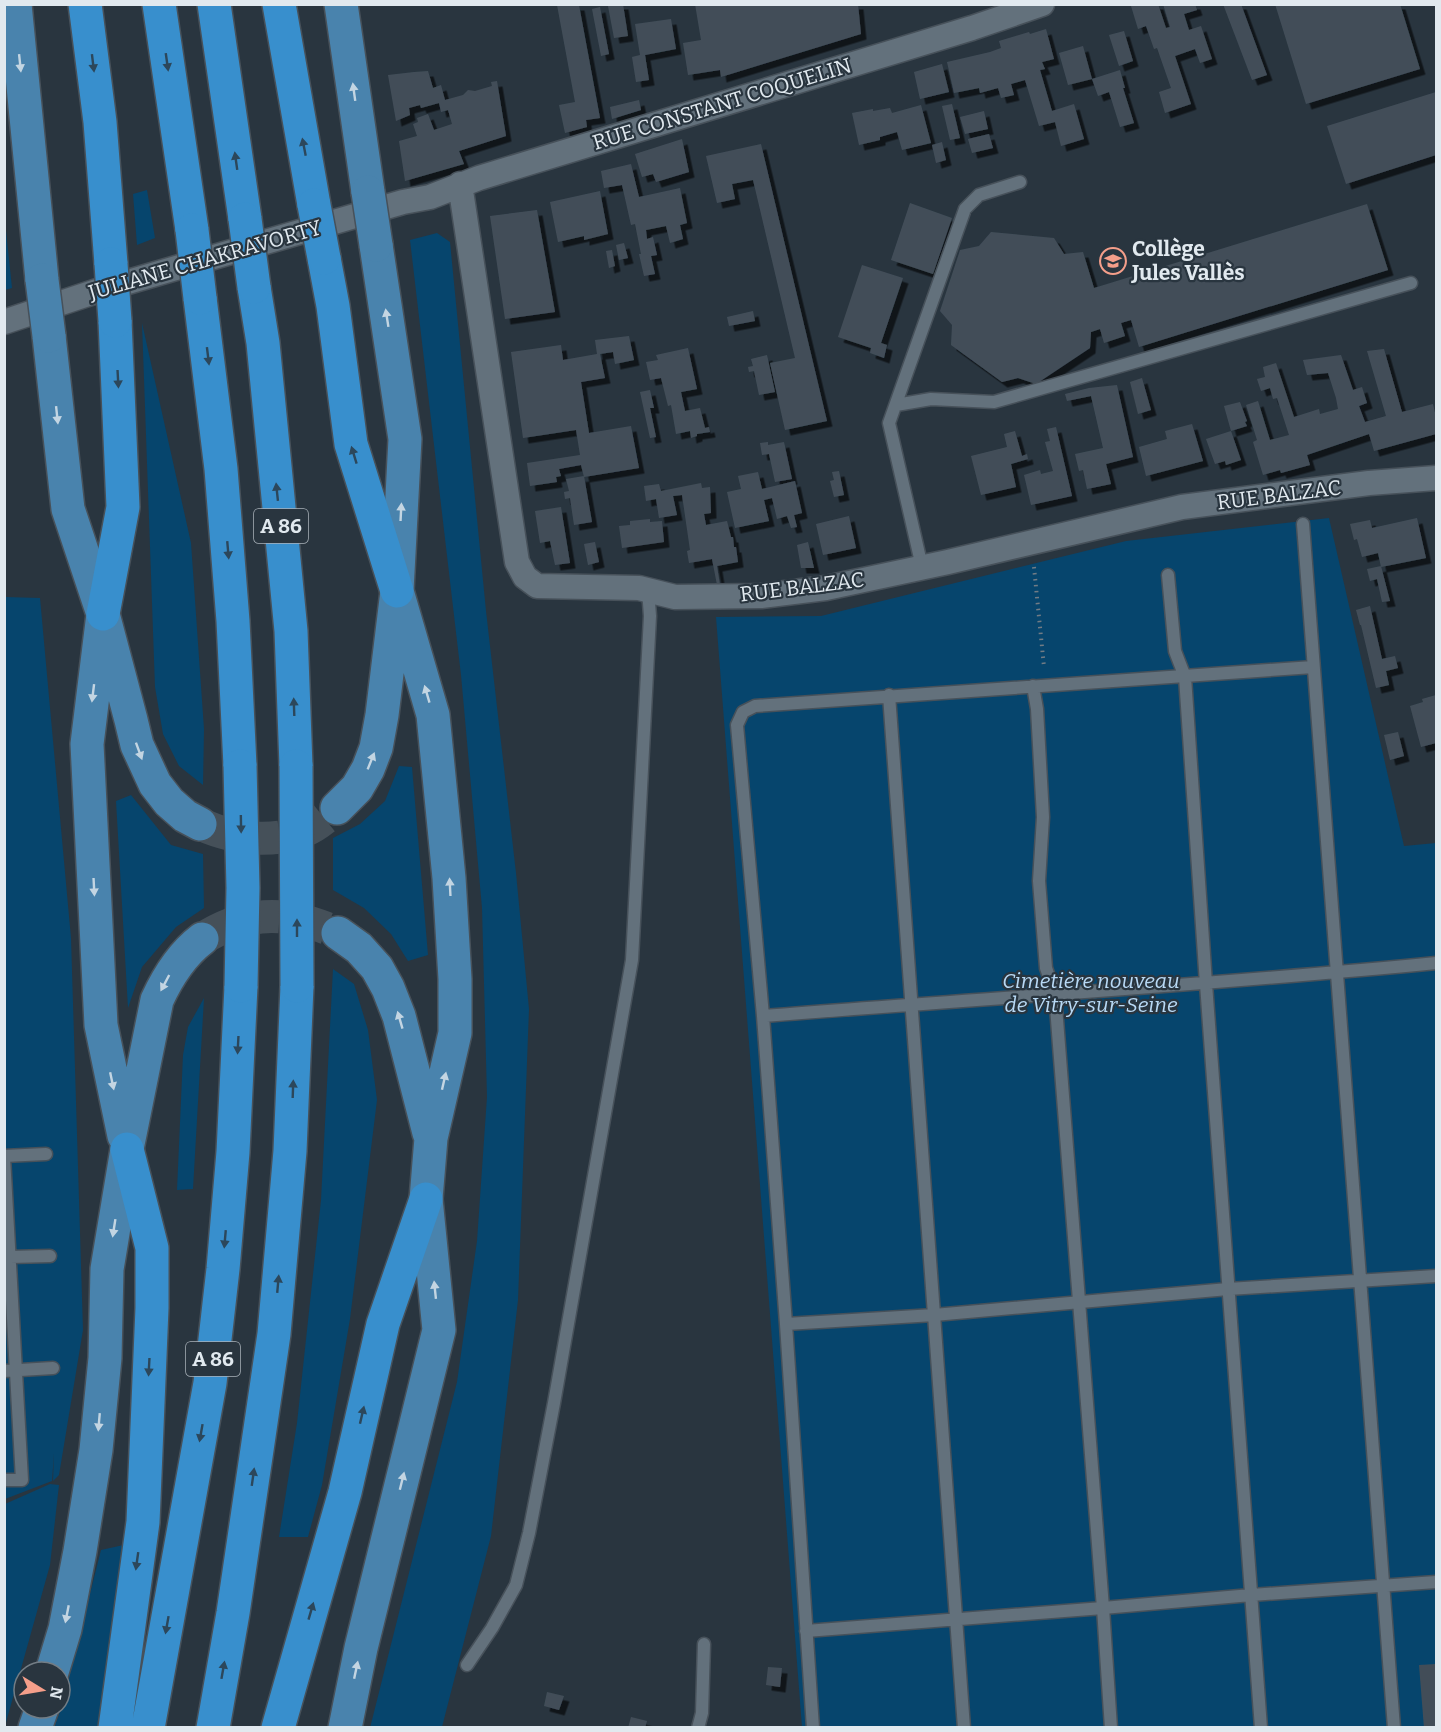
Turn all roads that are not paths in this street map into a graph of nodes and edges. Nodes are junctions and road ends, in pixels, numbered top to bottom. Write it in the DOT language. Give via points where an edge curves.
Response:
graph roads {
  1 [pos="15,4"];
  2 [pos="86,4"];
  3 [pos="159,4"];
  4 [pos="214,4"];
  5 [pos="279,4"];
  6 [pos="341,4"];
  7 [pos="1042,4"];
  8 [pos="1020,182"];
  9 [pos="460,184"];
  10 [pos="403,202"];
  11 [pos="1411,283"];
  12 [pos="7,321"];
  13 [pos="896,405"];
  14 [pos="1437,477"];
  15 [pos="1303,524"];
  16 [pos="922,567"];
  17 [pos="1168,575"];
  18 [pos="648,590"];
  19 [pos="397,591"];
  20 [pos="103,614"];
  21 [pos="1313,667"];
  22 [pos="1185,677"];
  23 [pos="1039,686"];
  24 [pos="889,695"];
  25 [pos="337,808"];
  26 [pos="200,824"];
  27 [pos="338,933"];
  28 [pos="202,939"];
  29 [pos="1437,963"];
  30 [pos="1338,973"];
  31 [pos="1206,984"];
  32 [pos="1054,993"];
  33 [pos="910,1005"];
  34 [pos="763,1016"];
  35 [pos="430,1138"];
  36 [pos="127,1149"];
  37 [pos="46,1154"];
  38 [pos="4,1156"];
  39 [pos="426,1199"];
  40 [pos="50,1256"];
  41 [pos="10,1257"];
  42 [pos="1437,1276"];
  43 [pos="1359,1281"];
  44 [pos="1228,1289"];
  45 [pos="1079,1301"];
  46 [pos="933,1315"];
  47 [pos="786,1324"];
  48 [pos="53,1368"];
  49 [pos="10,1370"];
  50 [pos="4,1480"];
  51 [pos="1437,1582"];
  52 [pos="1384,1585"];
  53 [pos="1251,1595"];
  54 [pos="1103,1608"];
  55 [pos="956,1620"];
  56 [pos="806,1631"];
  57 [pos="704,1644"];
  58 [pos="56,1660"];
  59 [pos="467,1665"];
  60 [pos="115,1728"];
  61 [pos="148,1728"];
  62 [pos="213,1728"];
  63 [pos="278,1728"];
  64 [pos="345,1728"];
  65 [pos="698,1728"];
  66 [pos="813,1728"];
  67 [pos="964,1728"];
  68 [pos="1111,1728"];
  69 [pos="1261,1728"];
  70 [pos="1394,1728"];
  1 -- 20 [label="main road, one-way, bridge" via="68,509"];
  2 -- 20 [label="highway, one-way, bridge" via="111,264 123,507"];
  3 -- 61 [label="highway, A 86, one-way, bridge" via="221,469 233,621 243,888 233,1152 223,1269 210,1383"];
  62 -- 4 [label="highway, A 86, one-way, bridge" via="274,1334 290,1151 297,986 291,631 263,344"];
  19 -- 5 [label="highway, one-way, bridge" via="351,444 333,306"];
  19 -- 6 [label="main road, one-way, bridge" via="405,439"];
  7 -- 9 [label="street, RUE CONSTANT COQUELIN"];
  8 -- 13 [label="lane" via="979,195 965,209"];
  9 -- 10 [label="street, RUE CONSTANT COQUELIN" via="430,197"];
  9 -- 18 [label="street, RUE BALZAC" via="517,562 525,577 537,586"];
  10 -- 12 [label="street, JULIANE CHAKRAVORTY"];
  11 -- 13 [label="lane" via="994,402 931,399"];
  13 -- 16 [label="lane" via="889,423"];
  14 -- 16 [label="street, RUE BALZAC" via="1182,507"];
  15 -- 21 [label="lane"];
  16 -- 18 [label="street, RUE BALZAC" via="826,588 762,596 675,597"];
  17 -- 22 [label="lane" via="1175,651"];
  18 -- 59 [label="lane" via="650,616 632,960 529,1533 516,1585"];
  25 -- 19 [label="main road, one-way" via="357,788 376,748"];
  35 -- 19 [label="main road, one-way" via="455,1033 450,889 433,715"];
  20 -- 26 [label="main road, one-way" via="136,745 146,767 169,802"];
  20 -- 36 [label="main road, one-way" via="87,744 101,1025"];
  21 -- 22 [label="lane"];
  21 -- 30 [label="lane"];
  22 -- 23 [label="lane"];
  22 -- 31 [label="lane"];
  23 -- 24 [label="lane"];
  23 -- 32 [label="lane" via="1043,817 1039,881 1046,968"];
  24 -- 33 [label="lane"];
  24 -- 34 [label="lane" via="755,706 743,712 737,725"];
  35 -- 27 [label="main road, one-way" via="399,1016 388,988 359,948"];
  28 -- 36 [label="main road, one-way" via="178,962 157,1000"];
  29 -- 30 [label="lane"];
  30 -- 31 [label="lane"];
  30 -- 43 [label="lane"];
  31 -- 32 [label="lane"];
  31 -- 44 [label="lane"];
  32 -- 33 [label="lane"];
  32 -- 45 [label="lane"];
  33 -- 34 [label="lane"];
  33 -- 46 [label="lane"];
  34 -- 47 [label="lane"];
  35 -- 39 [label="main road"];
  36 -- 58 [label="main road, one-way" via="107,1269 105,1358 96,1450 80,1551"];
  36 -- 60 [label="highway, one-way" via="152,1248 152,1308 142,1522"];
  37 -- 38 [label="lane"];
  38 -- 41 [label="lane"];
  63 -- 39 [label="highway, one-way" via="345,1492 383,1324"];
  64 -- 39 [label="main road, one-way" via="439,1330"];
  40 -- 41 [label="lane"];
  41 -- 49 [label="lane"];
  42 -- 43 [label="lane"];
  43 -- 44 [label="lane"];
  43 -- 52 [label="lane"];
  44 -- 45 [label="lane"];
  44 -- 53 [label="lane"];
  45 -- 46 [label="lane"];
  45 -- 54 [label="lane"];
  46 -- 47 [label="lane"];
  46 -- 55 [label="lane"];
  47 -- 56 [label="lane"];
  48 -- 49 [label="lane"];
  49 -- 50 [label="lane" via="22,1480"];
  51 -- 52 [label="lane"];
  52 -- 53 [label="lane"];
  52 -- 70 [label="lane"];
  53 -- 54 [label="lane"];
  53 -- 69 [label="lane"];
  54 -- 55 [label="lane"];
  54 -- 68 [label="lane"];
  55 -- 56 [label="lane"];
  55 -- 67 [label="lane"];
  56 -- 66 [label="lane"];
  57 -- 65 [label="lane"];
}
